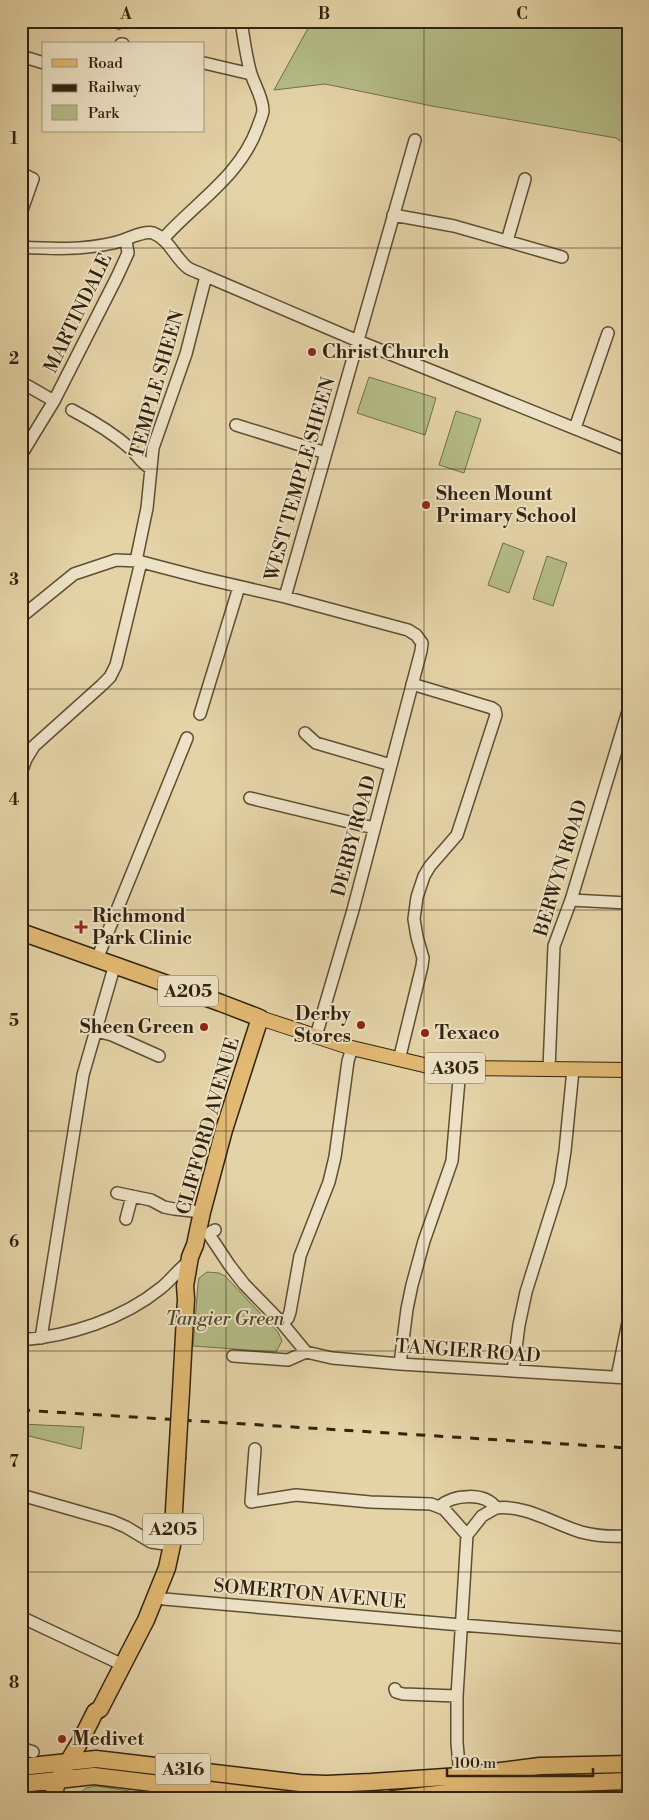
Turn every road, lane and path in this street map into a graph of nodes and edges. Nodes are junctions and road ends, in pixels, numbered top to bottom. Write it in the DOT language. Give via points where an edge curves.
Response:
graph roads {
  1 [pos="241,21"];
  2 [pos="21,56"];
  3 [pos="42,63"];
  4 [pos="205,63"];
  5 [pos="251,74"];
  6 [pos="415,140"];
  7 [pos="27,176"];
  8 [pos="525,179"];
  9 [pos="21,213"];
  10 [pos="393,215"];
  11 [pos="162,239"];
  12 [pos="126,240"];
  13 [pos="507,241"];
  14 [pos="22,250"];
  15 [pos="562,257"];
  16 [pos="206,276"];
  17 [pos="608,333"];
  18 [pos="358,341"];
  19 [pos="21,382"];
  20 [pos="54,401"];
  21 [pos="72,410"];
  22 [pos="236,426"];
  23 [pos="575,428"];
  24 [pos="628,450"];
  25 [pos="326,453"];
  26 [pos="21,456"];
  27 [pos="150,468"];
  28 [pos="138,561"];
  29 [pos="239,587"];
  30 [pos="285,597"];
  31 [pos="21,617"];
  32 [pos="412,684"];
  33 [pos="628,711"];
  34 [pos="200,714"];
  35 [pos="304,733"];
  36 [pos="187,738"];
  37 [pos="391,765"];
  38 [pos="21,773"];
  39 [pos="250,798"];
  40 [pos="374,828"];
  41 [pos="571,900"];
  42 [pos="628,903"];
  43 [pos="21,932"];
  44 [pos="97,959"];
  45 [pos="115,964"];
  46 [pos="260,1018"];
  47 [pos="96,1031"];
  48 [pos="316,1036"];
  49 [pos="352,1048"];
  50 [pos="159,1056"];
  51 [pos="399,1060"];
  52 [pos="460,1068"];
  53 [pos="549,1070"];
  54 [pos="573,1070"];
  55 [pos="628,1070"];
  56 [pos="117,1193"];
  57 [pos="132,1196"];
  58 [pos="202,1212"];
  59 [pos="126,1219"];
  60 [pos="215,1230"];
  61 [pos="195,1245"];
  62 [pos="189,1264"];
  63 [pos="186,1299"];
  64 [pos="628,1322"];
  65 [pos="282,1323"];
  66 [pos="41,1338"];
  67 [pos="21,1340"];
  68 [pos="306,1352"];
  69 [pos="233,1356"];
  70 [pos="400,1364"];
  71 [pos="513,1371"];
  72 [pos="622,1378"];
  73 [pos="255,1449"];
  74 [pos="21,1495"];
  75 [pos="439,1506"];
  76 [pos="496,1508"];
  77 [pos="467,1535"];
  78 [pos="628,1536"];
  79 [pos="172,1545"];
  80 [pos="157,1596"];
  81 [pos="21,1617"];
  82 [pos="461,1625"];
  83 [pos="628,1638"];
  84 [pos="123,1665"];
  85 [pos="396,1689"];
  86 [pos="457,1696"];
  87 [pos="21,1748"];
  88 [pos="33,1752"];
  89 [pos="75,1761"];
  90 [pos="628,1764"];
  91 [pos="21,1767"];
  92 [pos="197,1771"];
  93 [pos="460,1776"];
  94 [pos="64,1779"];
  95 [pos="276,1780"];
  96 [pos="628,1781"];
  97 [pos="21,1784"];
  98 [pos="195,1789"];
  99 [pos="274,1798"];
  100 [pos="52,1799"];
  101 [pos="62,1799"];
  102 [pos="285,1799"];
  103 [pos="394,1799"];
  1 -- 5 [label="street"];
  2 -- 3 [label="street"];
  4 -- 5 [label="street"];
  5 -- 11 [label="street" via="263,111 254,138 228,177"];
  6 -- 10 [label="street, WEST TEMPLE SHEEN"];
  7 -- 9 [label="street" via="33,179"];
  8 -- 13 [label="street"];
  10 -- 13 [label="street" via="454,226"];
  10 -- 18 [label="street, WEST TEMPLE SHEEN"];
  11 -- 12 [label="street" via="152,232"];
  11 -- 16 [label="street" via="188,268"];
  12 -- 14 [label="street" via="75,249"];
  12 -- 20 [label="street, MARTINDALE" via="128,253 118,277"];
  13 -- 15 [label="street"];
  16 -- 18 [label="street"];
  16 -- 27 [label="street, TEMPLE SHEEN" via="186,354 153,448"];
  17 -- 23 [label="street"];
  18 -- 23 [label="street"];
  18 -- 25 [label="street, WEST TEMPLE SHEEN"];
  19 -- 20 [label="street"];
  20 -- 26 [label="street, MARTINDALE"];
  21 -- 27 [label="street" via="100,425"];
  22 -- 25 [label="street"];
  23 -- 24 [label="street"];
  25 -- 30 [label="street, WEST TEMPLE SHEEN"];
  27 -- 28 [label="street, TEMPLE SHEEN"];
  28 -- 29 [label="street"];
  28 -- 31 [label="street" via="116,560 74,574"];
  28 -- 38 [label="street, TEMPLE SHEEN" via="140,566 116,665 110,677 34,746"];
  29 -- 30 [label="street"];
  29 -- 34 [label="street"];
  30 -- 32 [label="street, DERBY ROAD" via="408,630 416,635 422,643"];
  32 -- 37 [label="street, DERBY ROAD"];
  32 -- 51 [label="street" via="492,708 496,714 457,835 430,866 417,897 414,919 423,958"];
  33 -- 41 [label="street, BERWYN ROAD"];
  35 -- 37 [label="street" via="316,743"];
  36 -- 44 [label="street"];
  37 -- 40 [label="street, DERBY ROAD"];
  39 -- 40 [label="street"];
  40 -- 48 [label="street, DERBY ROAD"];
  41 -- 42 [label="street"];
  41 -- 53 [label="street, BERWYN ROAD" via="554,946"];
  43 -- 44 [label="highway, A205"];
  44 -- 45 [label="highway, A205"];
  45 -- 46 [label="highway, A205"];
  45 -- 47 [label="street"];
  46 -- 48 [label="main road, A305"];
  46 -- 58 [label="highway, CLIFFORD AVENUE / A205"];
  47 -- 50 [label="street"];
  47 -- 66 [label="street" via="83,1075"];
  48 -- 49 [label="main road, A305"];
  49 -- 51 [label="main road, A305"];
  49 -- 65 [label="street" via="329,1182 300,1256 290,1312"];
  51 -- 52 [label="main road, A305"];
  52 -- 53 [label="main road, A305"];
  52 -- 70 [label="street" via="452,1160 412,1285"];
  53 -- 54 [label="main road, A305"];
  54 -- 55 [label="main road, A305"];
  54 -- 71 [label="street" via="560,1184 526,1292"];
  56 -- 57 [label="street"];
  57 -- 58 [label="street" via="169,1208"];
  57 -- 59 [label="street"];
  58 -- 61 [label="highway, CLIFFORD AVENUE / A205"];
  60 -- 65 [label="street" via="210,1236 230,1266"];
  61 -- 62 [label="highway, CLIFFORD AVENUE / A205"];
  61 -- 63 [label="highway, CLIFFORD AVENUE / A205" via="192,1288"];
  62 -- 63 [label="highway, CLIFFORD AVENUE / A205"];
  62 -- 66 [label="street" via="144,1301 97,1323"];
  63 -- 79 [label="highway, CLIFFORD AVENUE / A205, bridge"];
  64 -- 72 [label="street"];
  65 -- 68 [label="street"];
  66 -- 67 [label="street"];
  68 -- 69 [label="street" via="288,1360"];
  68 -- 70 [label="street, TANGIER ROAD" via="332,1358"];
  70 -- 71 [label="street, TANGIER ROAD"];
  71 -- 72 [label="street, TANGIER ROAD"];
  73 -- 75 [label="street" via="251,1502 296,1495"];
  74 -- 79 [label="street" via="126,1527 151,1542"];
  75 -- 76 [label="street" via="462,1496 490,1501"];
  75 -- 77 [label="street"];
  76 -- 77 [label="street" via="482,1516"];
  76 -- 78 [label="street" via="519,1509 591,1534"];
  77 -- 82 [label="street"];
  79 -- 80 [label="highway, CLIFFORD AVENUE / A205"];
  80 -- 82 [label="street, SOMERTON AVENUE"];
  80 -- 84 [label="highway, CLIFFORD AVENUE / A205"];
  81 -- 84 [label="street"];
  82 -- 83 [label="street, SOMERTON AVENUE"];
  82 -- 86 [label="street"];
  84 -- 89 [label="highway, CLIFFORD AVENUE / A205" via="100,1709 95,1712"];
  85 -- 86 [label="street" via="403,1694"];
  86 -- 93 [label="street"];
  87 -- 88 [label="street"];
  89 -- 91 [label="highway, A316"];
  89 -- 92 [label="highway, A316" via="120,1761"];
  89 -- 94 [label="highway, CLIFFORD AVENUE"];
  90 -- 93 [label="highway, A316" via="540,1766"];
  92 -- 95 [label="highway, A316"];
  92 -- 98 [label="highway"];
  93 -- 95 [label="highway, A316" via="326,1784"];
  94 -- 97 [label="highway, A316"];
  94 -- 98 [label="highway, A316" via="94,1776"];
  94 -- 100 [label="highway"];
  94 -- 101 [label="highway"];
  95 -- 99 [label="highway"];
  96 -- 103 [label="highway" via="516,1785"];
  98 -- 99 [label="highway, A316"];
  99 -- 102 [label="highway, A316"];
}
